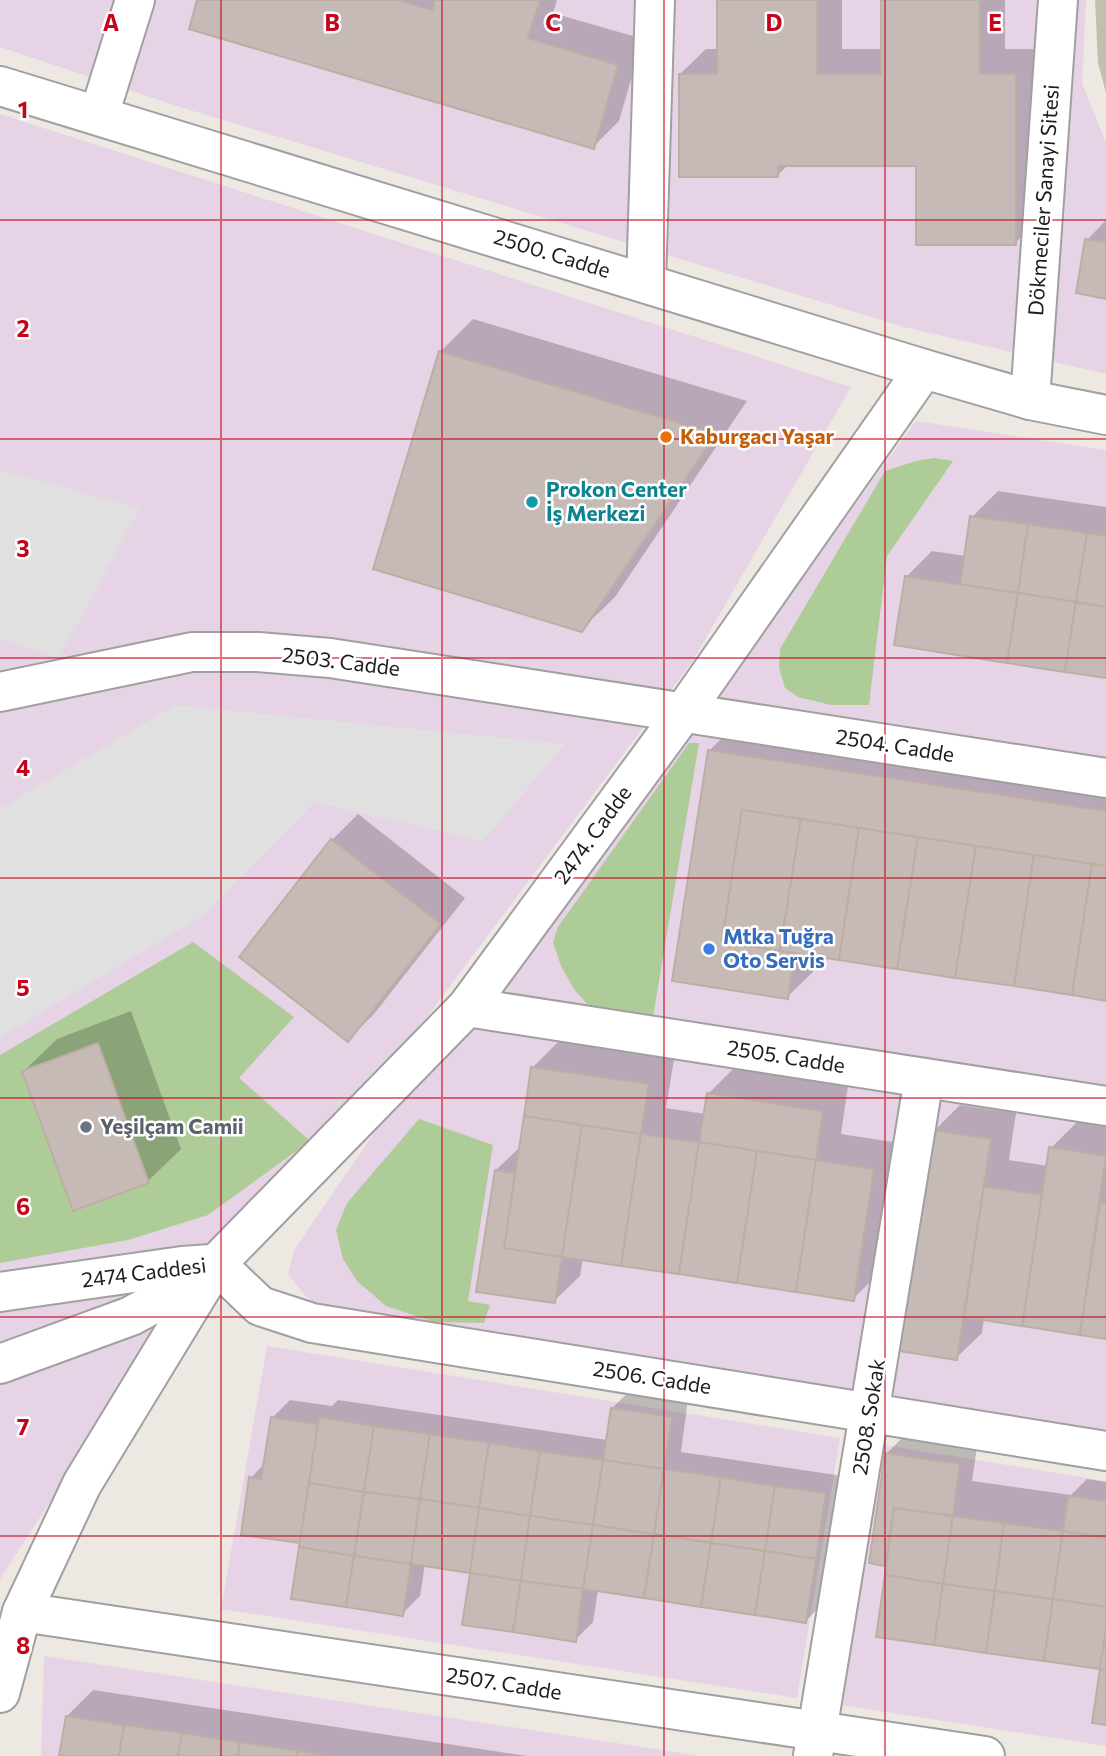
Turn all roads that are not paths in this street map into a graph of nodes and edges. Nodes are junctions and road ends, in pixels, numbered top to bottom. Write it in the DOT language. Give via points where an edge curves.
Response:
graph roads {
  1 [pos="135,0"];
  2 [pos="655,0"];
  3 [pos="1058,0"];
  4 [pos="0,86"];
  5 [pos="99,115"];
  6 [pos="646,283"];
  7 [pos="924,369"];
  8 [pos="1030,400"];
  9 [pos="1106,415"];
  10 [pos="0,692"];
  11 [pos="684,713"];
  12 [pos="1106,778"];
  13 [pos="467,1007"];
  14 [pos="924,1078"];
  15 [pos="1106,1106"];
  16 [pos="216,1264"];
  17 [pos="0,1292"];
  18 [pos="0,1364"];
  19 [pos="869,1413"];
  20 [pos="1106,1451"];
  21 [pos="22,1612"];
  22 [pos="0,1693"];
  23 [pos="815,1743"];
  24 [pos="985,1756"];
  1 -- 5 [label="street"];
  2 -- 6 [label="street"];
  3 -- 8 [label="street, Dökmeciler Sanayi Sitesi"];
  4 -- 5 [label="street, 2500. Cadde"];
  5 -- 6 [label="street, 2500. Cadde"];
  6 -- 7 [label="street, 2500. Cadde"];
  7 -- 8 [label="street, 2500. Cadde"];
  7 -- 11 [label="street, 2474. Cadde"];
  8 -- 9 [label="street, 2500. Cadde"];
  10 -- 11 [label="street, 2503. Cadde" via="192,652 258,652 330,658"];
  11 -- 12 [label="street, 2504. Cadde"];
  11 -- 13 [label="street, 2474. Cadde"];
  13 -- 14 [label="street, 2505. Cadde"];
  13 -- 16 [label="street, 2474. Cadde"];
  14 -- 15 [label="street, 2505. Cadde"];
  14 -- 19 [label="street, 2508. Sokak"];
  16 -- 17 [label="street, 2474 Caddesi"];
  16 -- 18 [label="street, 2474 Caddesi" via="131,1315"];
  16 -- 19 [label="street, 2506. Cadde" via="260,1306 312,1323"];
  16 -- 21 [label="street" via="82,1484"];
  19 -- 20 [label="street, 2506. Cadde"];
  19 -- 23 [label="street, 2508. Sokak"];
  21 -- 22 [label="street"];
  21 -- 23 [label="street, 2507. Cadde"];
  23 -- 24 [label="street, 2507. Cadde"];
}
